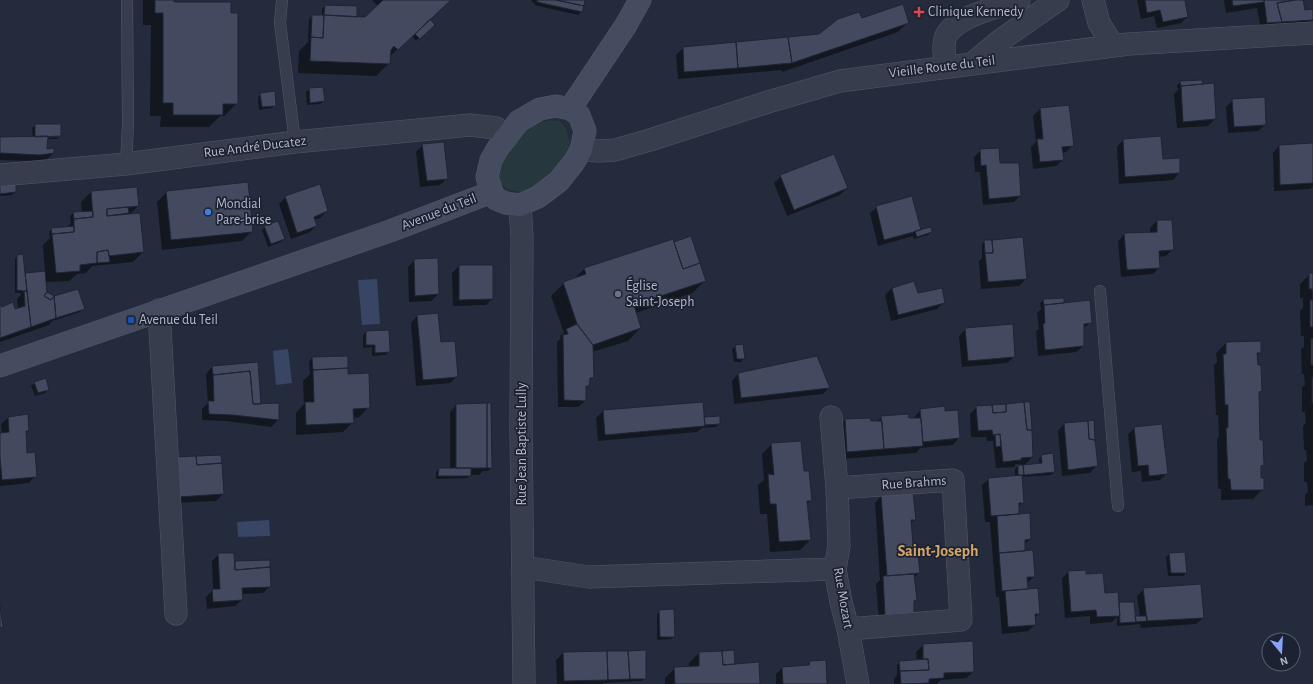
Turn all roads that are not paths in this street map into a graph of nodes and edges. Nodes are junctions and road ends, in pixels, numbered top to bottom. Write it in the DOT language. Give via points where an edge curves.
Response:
graph roads {
  1 [pos="127,0"];
  2 [pos="282,0"];
  3 [pos="640,0"];
  4 [pos="1019,0"];
  5 [pos="1058,0"];
  6 [pos="1093,0"];
  7 [pos="1313,33"];
  8 [pos="1112,46"];
  9 [pos="973,63"];
  10 [pos="946,67"];
  11 [pos="570,108"];
  12 [pos="508,137"];
  13 [pos="295,142"];
  14 [pos="581,150"];
  15 [pos="126,164"];
  16 [pos="0,175"];
  17 [pos="492,192"];
  18 [pos="520,205"];
  19 [pos="1100,291"];
  20 [pos="159,310"];
  21 [pos="0,366"];
  22 [pos="831,417"];
  23 [pos="838,488"];
  24 [pos="1118,506"];
  25 [pos="523,567"];
  26 [pos="835,569"];
  27 [pos="176,614"];
  28 [pos="848,629"];
  29 [pos="524,684"];
  30 [pos="858,684"];
  1 -- 15 [label="lane"];
  2 -- 13 [label="lane" via="280,23"];
  3 -- 11 [label="main road"];
  4 -- 10 [label="street" via="963,20 953,28 946,37"];
  5 -- 9 [label="street"];
  6 -- 8 [label="street" via="1099,23"];
  7 -- 8 [label="street, Vieille Route du Teil"];
  8 -- 9 [label="street, Vieille Route du Teil"];
  9 -- 10 [label="street, Vieille Route du Teil"];
  10 -- 14 [label="street, Vieille Route du Teil" via="840,81 615,150"];
  11 -- 12 [label="main road" via="556,106 540,109 519,121"];
  11 -- 14 [label="main road" via="579,115 585,130"];
  12 -- 13 [label="street, Rue André Ducatez" via="496,128 470,125"];
  12 -- 17 [label="main road" via="491,160 487,177"];
  13 -- 15 [label="street, Rue André Ducatez"];
  14 -- 18 [label="main road" via="559,181 538,197"];
  15 -- 16 [label="street, Rue André Ducatez"];
  17 -- 18 [label="main road" via="496,199"];
  17 -- 20 [label="main road, Avenue du Teil"];
  18 -- 25 [label="street, Rue Jean Baptiste Lully"];
  19 -- 24 [label="lane"];
  20 -- 21 [label="main road, Avenue du Teil"];
  20 -- 27 [label="street"];
  22 -- 23 [label="street, Rue Mozart"];
  23 -- 26 [label="street, Rue Mozart" via="840,546"];
  23 -- 28 [label="street, Rue Brahms" via="953,480 961,620"];
  25 -- 26 [label="street" via="589,577"];
  25 -- 29 [label="street, Rue Jean Baptiste Lully"];
  26 -- 28 [label="street, Rue Mozart"];
  28 -- 30 [label="street, Rue Mozart"];
}
